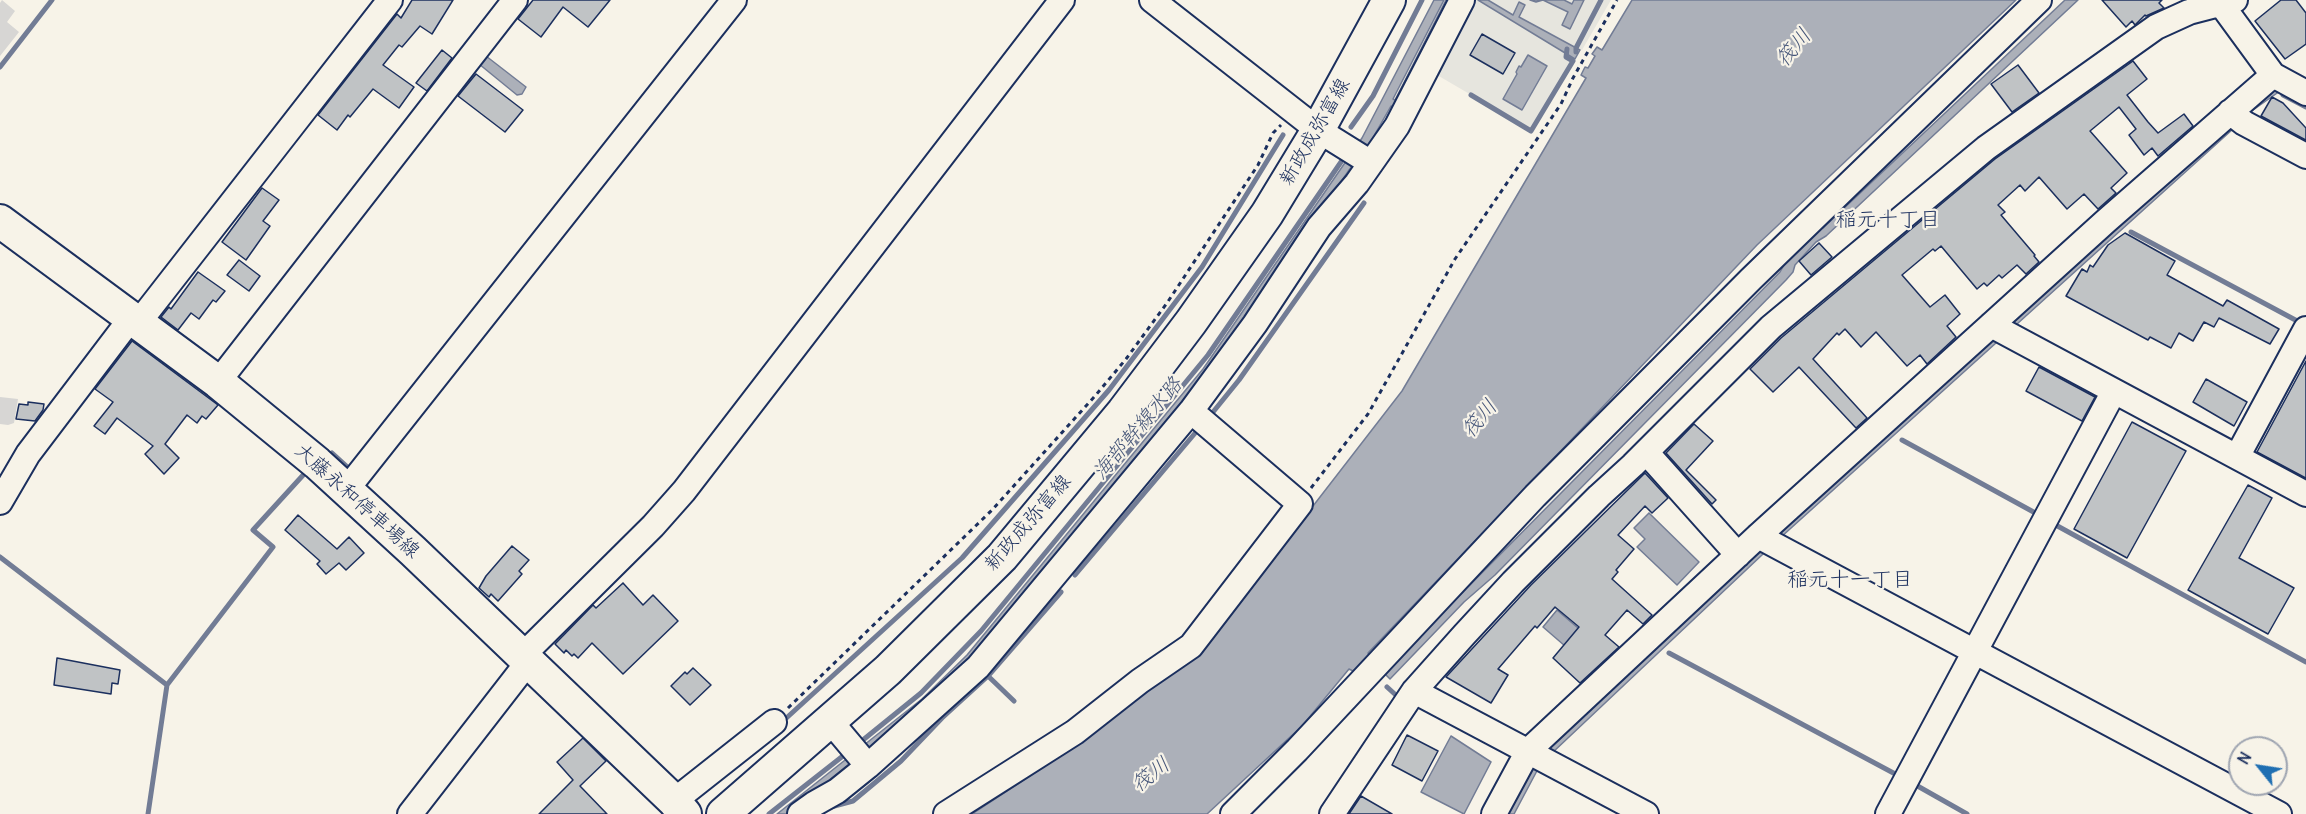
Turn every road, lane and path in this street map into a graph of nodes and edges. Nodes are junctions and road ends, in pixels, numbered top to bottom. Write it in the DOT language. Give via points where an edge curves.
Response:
graph roads {
  1 [pos="515,0"];
  2 [pos="734,0"];
  3 [pos="1062,0"];
  4 [pos="1152,0"];
  5 [pos="1389,0"];
  6 [pos="1462,0"];
  7 [pos="1617,0"];
  8 [pos="2039,0"];
  9 [pos="2228,2"];
  10 [pos="378,4"];
  11 [pos="2273,75"];
  12 [pos="2306,93"];
  13 [pos="2236,116"];
  14 [pos="1308,122"];
  15 [pos="2306,156"];
  16 [pos="1362,158"];
  17 [pos="0,221"];
  18 [pos="135,319"];
  19 [pos="1998,329"];
  20 [pos="2306,329"];
  21 [pos="218,382"];
  22 [pos="2114,391"];
  23 [pos="1191,411"];
  24 [pos="1646,452"];
  25 [pos="2237,457"];
  26 [pos="347,489"];
  27 [pos="2306,494"];
  28 [pos="0,501"];
  29 [pos="1300,504"];
  30 [pos="1765,539"];
  31 [pos="1738,555"];
  32 [pos="1974,651"];
  33 [pos="525,659"];
  34 [pos="1414,691"];
  35 [pos="774,722"];
  36 [pos="853,748"];
  37 [pos="1536,756"];
  38 [pos="680,807"];
  39 [pos="410,814"];
  40 [pos="723,814"];
  41 [pos="801,814"];
  42 [pos="946,814"];
  43 [pos="1233,814"];
  44 [pos="1332,814"];
  45 [pos="1494,814"];
  46 [pos="1646,814"];
  47 [pos="1888,814"];
  48 [pos="2279,814"];
  1 -- 21 [label="street"];
  2 -- 26 [label="street"];
  3 -- 33 [label="street" via="684,491"];
  4 -- 14 [label="street"];
  5 -- 14 [label="main road, 新政成弥富線"];
  6 -- 16 [label="street" via="1397,126"];
  7 -- 29 [label="path" via="1561,104 1455,259 1368,414"];
  8 -- 43 [label="street" via="1751,279 1535,496"];
  9 -- 11 [label="street"];
  9 -- 24 [label="street" via="2189,12 2156,27 1986,148 1771,327"];
  10 -- 18 [label="street"];
  11 -- 12 [label="street"];
  11 -- 13 [label="street"];
  13 -- 15 [label="street"];
  13 -- 19 [label="street"];
  14 -- 16 [label="street"];
  14 -- 35 [label="path" via="1282,124 1273,133 1258,165 1167,303 1095,396 992,510"];
  14 -- 36 [label="main road, 新政成弥富線" via="1261,223 1191,322 1123,412 1002,557 888,670"];
  16 -- 23 [label="street" via="1357,183 1319,227"];
  17 -- 18 [label="main road, 大藤永和停車場線"];
  18 -- 21 [label="main road, 大藤永和停車場線"];
  18 -- 28 [label="street" via="28,454"];
  19 -- 22 [label="street"];
  19 -- 30 [label="street"];
  20 -- 25 [label="street"];
  21 -- 26 [label="main road, 大藤永和停車場線"];
  22 -- 25 [label="street"];
  22 -- 32 [label="street"];
  23 -- 29 [label="street"];
  23 -- 36 [label="street" via="978,667"];
  24 -- 31 [label="street"];
  24 -- 34 [label="street" via="1513,582"];
  25 -- 27 [label="street"];
  26 -- 33 [label="main road, 大藤永和停車場線"];
  29 -- 42 [label="street" via="1191,645 1075,732"];
  30 -- 31 [label="street"];
  30 -- 32 [label="street"];
  31 -- 37 [label="street"];
  32 -- 47 [label="street"];
  32 -- 48 [label="street"];
  33 -- 38 [label="main road, 大藤永和停車場線"];
  33 -- 39 [label="street"];
  34 -- 37 [label="street"];
  34 -- 44 [label="street"];
  35 -- 38 [label="street"];
  36 -- 40 [label="main road, 新政成弥富線"];
  36 -- 41 [label="street" via="837,791"];
  37 -- 45 [label="street"];
  37 -- 46 [label="street"];
}
